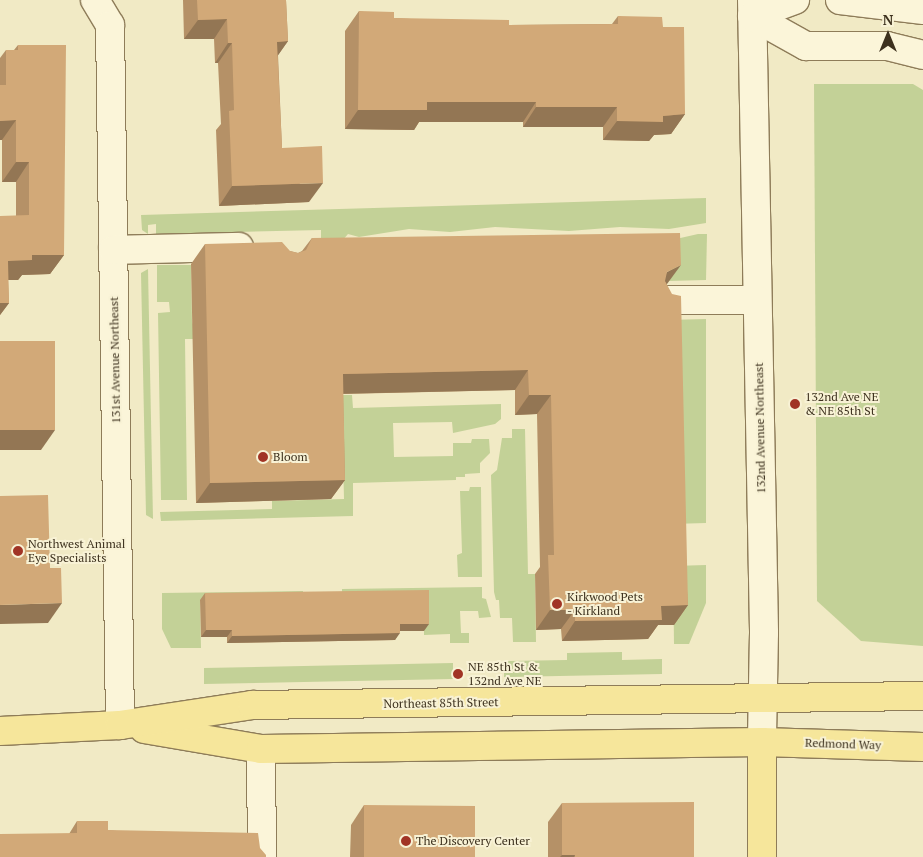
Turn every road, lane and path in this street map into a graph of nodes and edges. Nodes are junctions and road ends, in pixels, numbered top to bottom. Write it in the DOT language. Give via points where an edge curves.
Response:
graph roads {
  1 [pos="95,0"];
  2 [pos="795,0"];
  3 [pos="840,0"];
  4 [pos="752,8"];
  5 [pos="923,10"];
  6 [pos="923,55"];
  7 [pos="262,247"];
  8 [pos="113,250"];
  9 [pos="668,300"];
  10 [pos="757,300"];
  11 [pos="923,696"];
  12 [pos="763,698"];
  13 [pos="120,725"];
  14 [pos="0,730"];
  15 [pos="762,742"];
  16 [pos="923,747"];
  17 [pos="261,748"];
  18 [pos="262,857"];
  19 [pos="762,857"];
  1 -- 8 [label="street, 131st Avenue Northeast" via="110,25"];
  2 -- 4 [label="street"];
  3 -- 5 [label="street"];
  4 -- 6 [label="street" via="806,46 887,46"];
  4 -- 10 [label="street, 132nd Avenue Northeast"];
  7 -- 8 [label="street"];
  8 -- 13 [label="street, 131st Avenue Northeast"];
  9 -- 10 [label="street"];
  10 -- 12 [label="street, 132nd Avenue Northeast"];
  11 -- 12 [label="main road"];
  12 -- 13 [label="main road, Northeast 85th Street" via="252,705"];
  12 -- 15 [label="street, 132nd Avenue Northeast"];
  13 -- 14 [label="main road, Northeast 85th Street"];
  13 -- 17 [label="main road, Northeast 85th Street"];
  15 -- 16 [label="main road, Redmond Way"];
  15 -- 17 [label="main road, Northeast 85th Street"];
  15 -- 19 [label="main road, 132nd Avenue Northeast"];
  17 -- 18 [label="street"];
}
